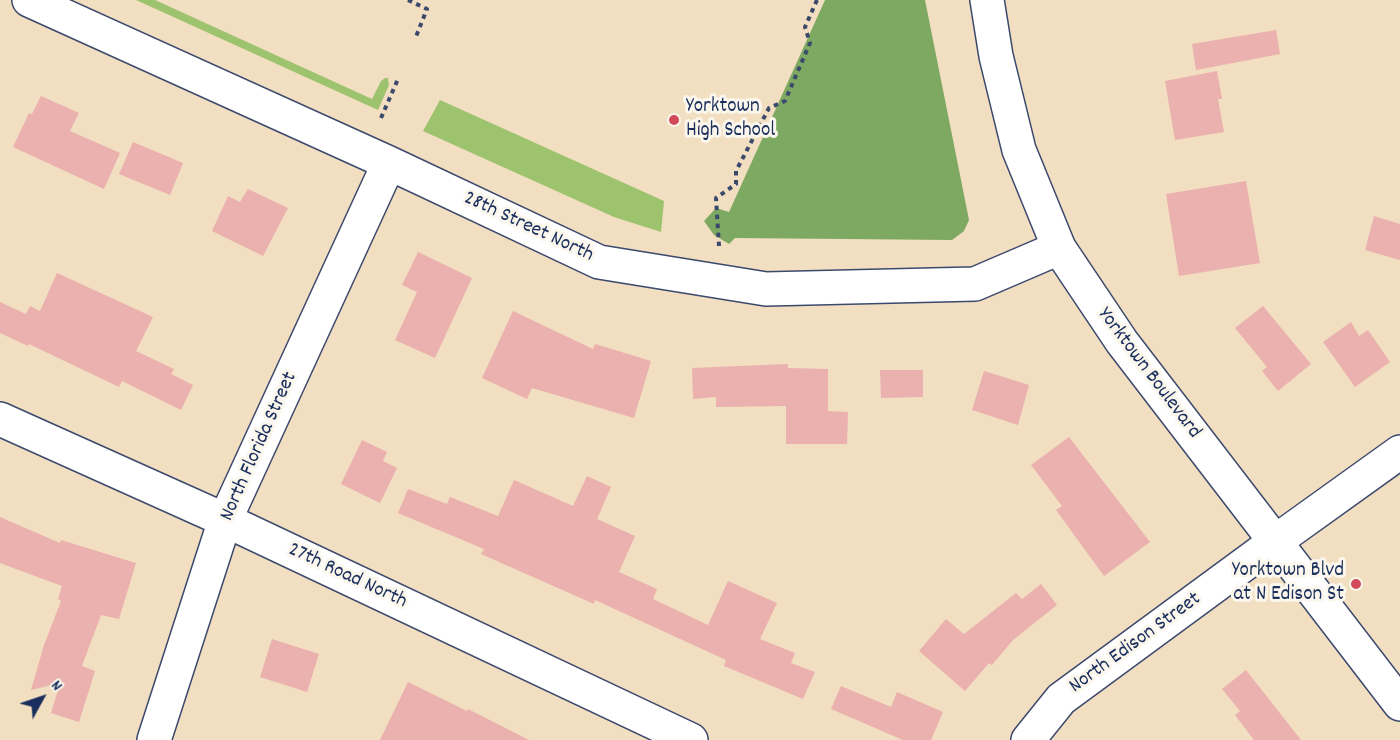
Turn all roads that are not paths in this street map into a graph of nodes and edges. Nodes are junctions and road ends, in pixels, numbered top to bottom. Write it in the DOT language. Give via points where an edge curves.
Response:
graph roads {
  1 [pos="29,0"];
  2 [pos="987,0"];
  3 [pos="389,163"];
  4 [pos="1059,248"];
  5 [pos="0,419"];
  6 [pos="1400,452"];
  7 [pos="225,520"];
  8 [pos="1276,541"];
  9 [pos="1400,704"];
  10 [pos="154,740"];
  11 [pos="692,740"];
  12 [pos="1028,740"];
  1 -- 3 [label="street, 28th Street North"];
  2 -- 4 [label="street, Yorktown Boulevard" via="1019,150"];
  3 -- 4 [label="street, 28th Street North" via="599,262 765,289 975,284"];
  3 -- 7 [label="street, North Florida Street"];
  4 -- 8 [label="street, Yorktown Boulevard" via="1122,342"];
  5 -- 7 [label="street, 27th Road North"];
  6 -- 8 [label="street, North Edison Street"];
  7 -- 10 [label="street, North Florida Street"];
  7 -- 11 [label="street, 27th Road North"];
  8 -- 9 [label="street, Yorktown Boulevard"];
  8 -- 12 [label="street, North Edison Street" via="1061,699"];
}
